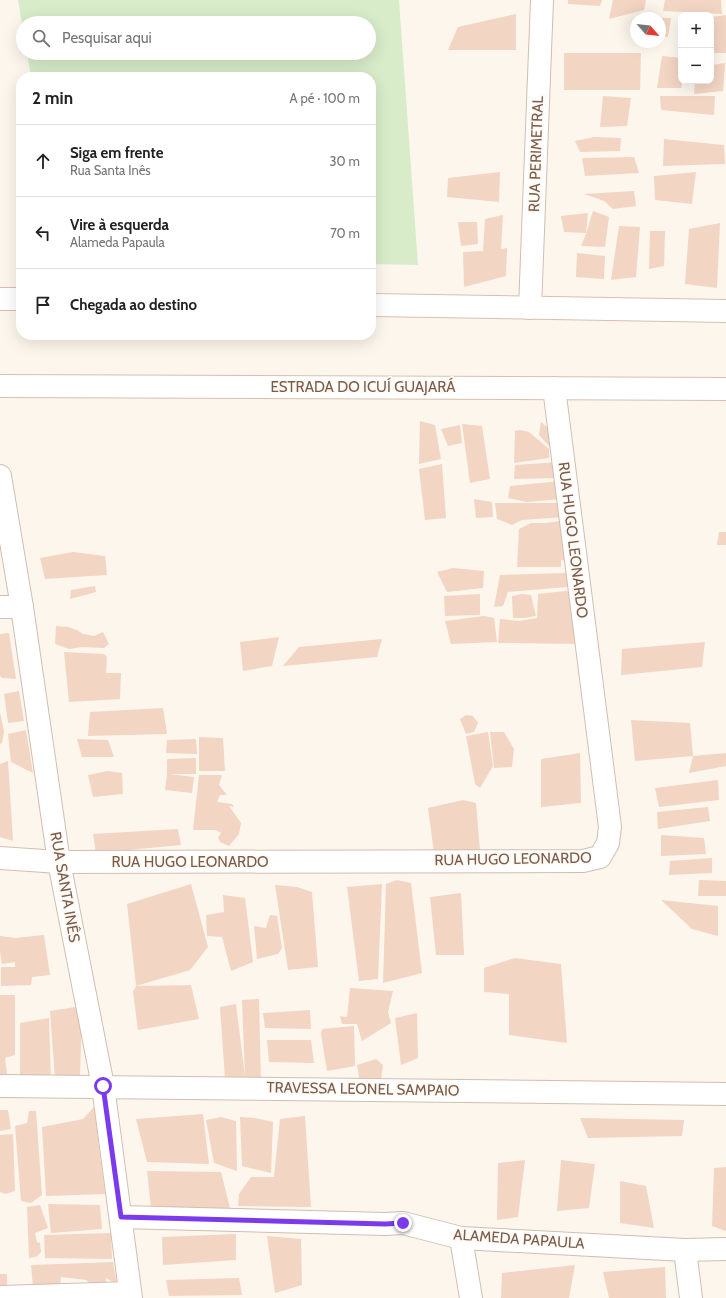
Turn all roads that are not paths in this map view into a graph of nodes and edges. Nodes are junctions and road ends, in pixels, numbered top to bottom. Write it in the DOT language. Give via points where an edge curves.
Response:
graph roads {
  1 [pos="542,0"];
  2 [pos="0,299"];
  3 [pos="16,299"];
  4 [pos="376,305"];
  5 [pos="530,308"];
  6 [pos="726,311"];
  7 [pos="0,386"];
  8 [pos="554,388"];
  9 [pos="726,389"];
  10 [pos="0,476"];
  11 [pos="0,607"];
  12 [pos="22,607"];
  13 [pos="0,858"];
  14 [pos="59,862"];
  15 [pos="0,1086"];
  16 [pos="103,1086"];
  17 [pos="726,1094"];
  18 [pos="121,1217"];
  19 [pos="461,1238"];
  20 [pos="726,1249"];
  21 [pos="685,1250"];
  22 [pos="131,1296"];
  23 [pos="0,1297"];
  24 [pos="471,1298"];
  25 [pos="691,1298"];
  1 -- 5 [label="street, RUA PERIMETRAL"];
  2 -- 3 [label="street"];
  4 -- 5 [label="street"];
  5 -- 6 [label="street"];
  7 -- 8 [label="street, ESTRADA DO ICUÍ GUAJARÁ"];
  8 -- 9 [label="street, ESTRADA DO ICUÍ GUAJARÁ"];
  8 -- 14 [label="street, RUA HUGO LEONARDO" via="610,827 608,843 600,857 583,861"];
  10 -- 12 [label="street, RUA SANTA INÊS"];
  11 -- 12 [label="street"];
  12 -- 14 [label="street, RUA SANTA INÊS"];
  13 -- 14 [label="street, RUA HUGO LEONARDO"];
  14 -- 16 [label="street, RUA SANTA INÊS"];
  15 -- 16 [label="street, TRAVESSA LEONEL SAMPAIO"];
  16 -- 17 [label="street, TRAVESSA LEONEL SAMPAIO"];
  16 -- 18 [label="street, RUA SANTA INÊS"];
  18 -- 19 [label="street, ALAMEDA PAPAULA" via="403,1223"];
  18 -- 22 [label="street, RUA SANTA INÊS"];
  19 -- 21 [label="street, ALAMEDA PAPAULA"];
  19 -- 24 [label="street"];
  20 -- 21 [label="street, ALAMEDA PAPAULA"];
  21 -- 25 [label="street"];
  22 -- 23 [label="street"];
}
